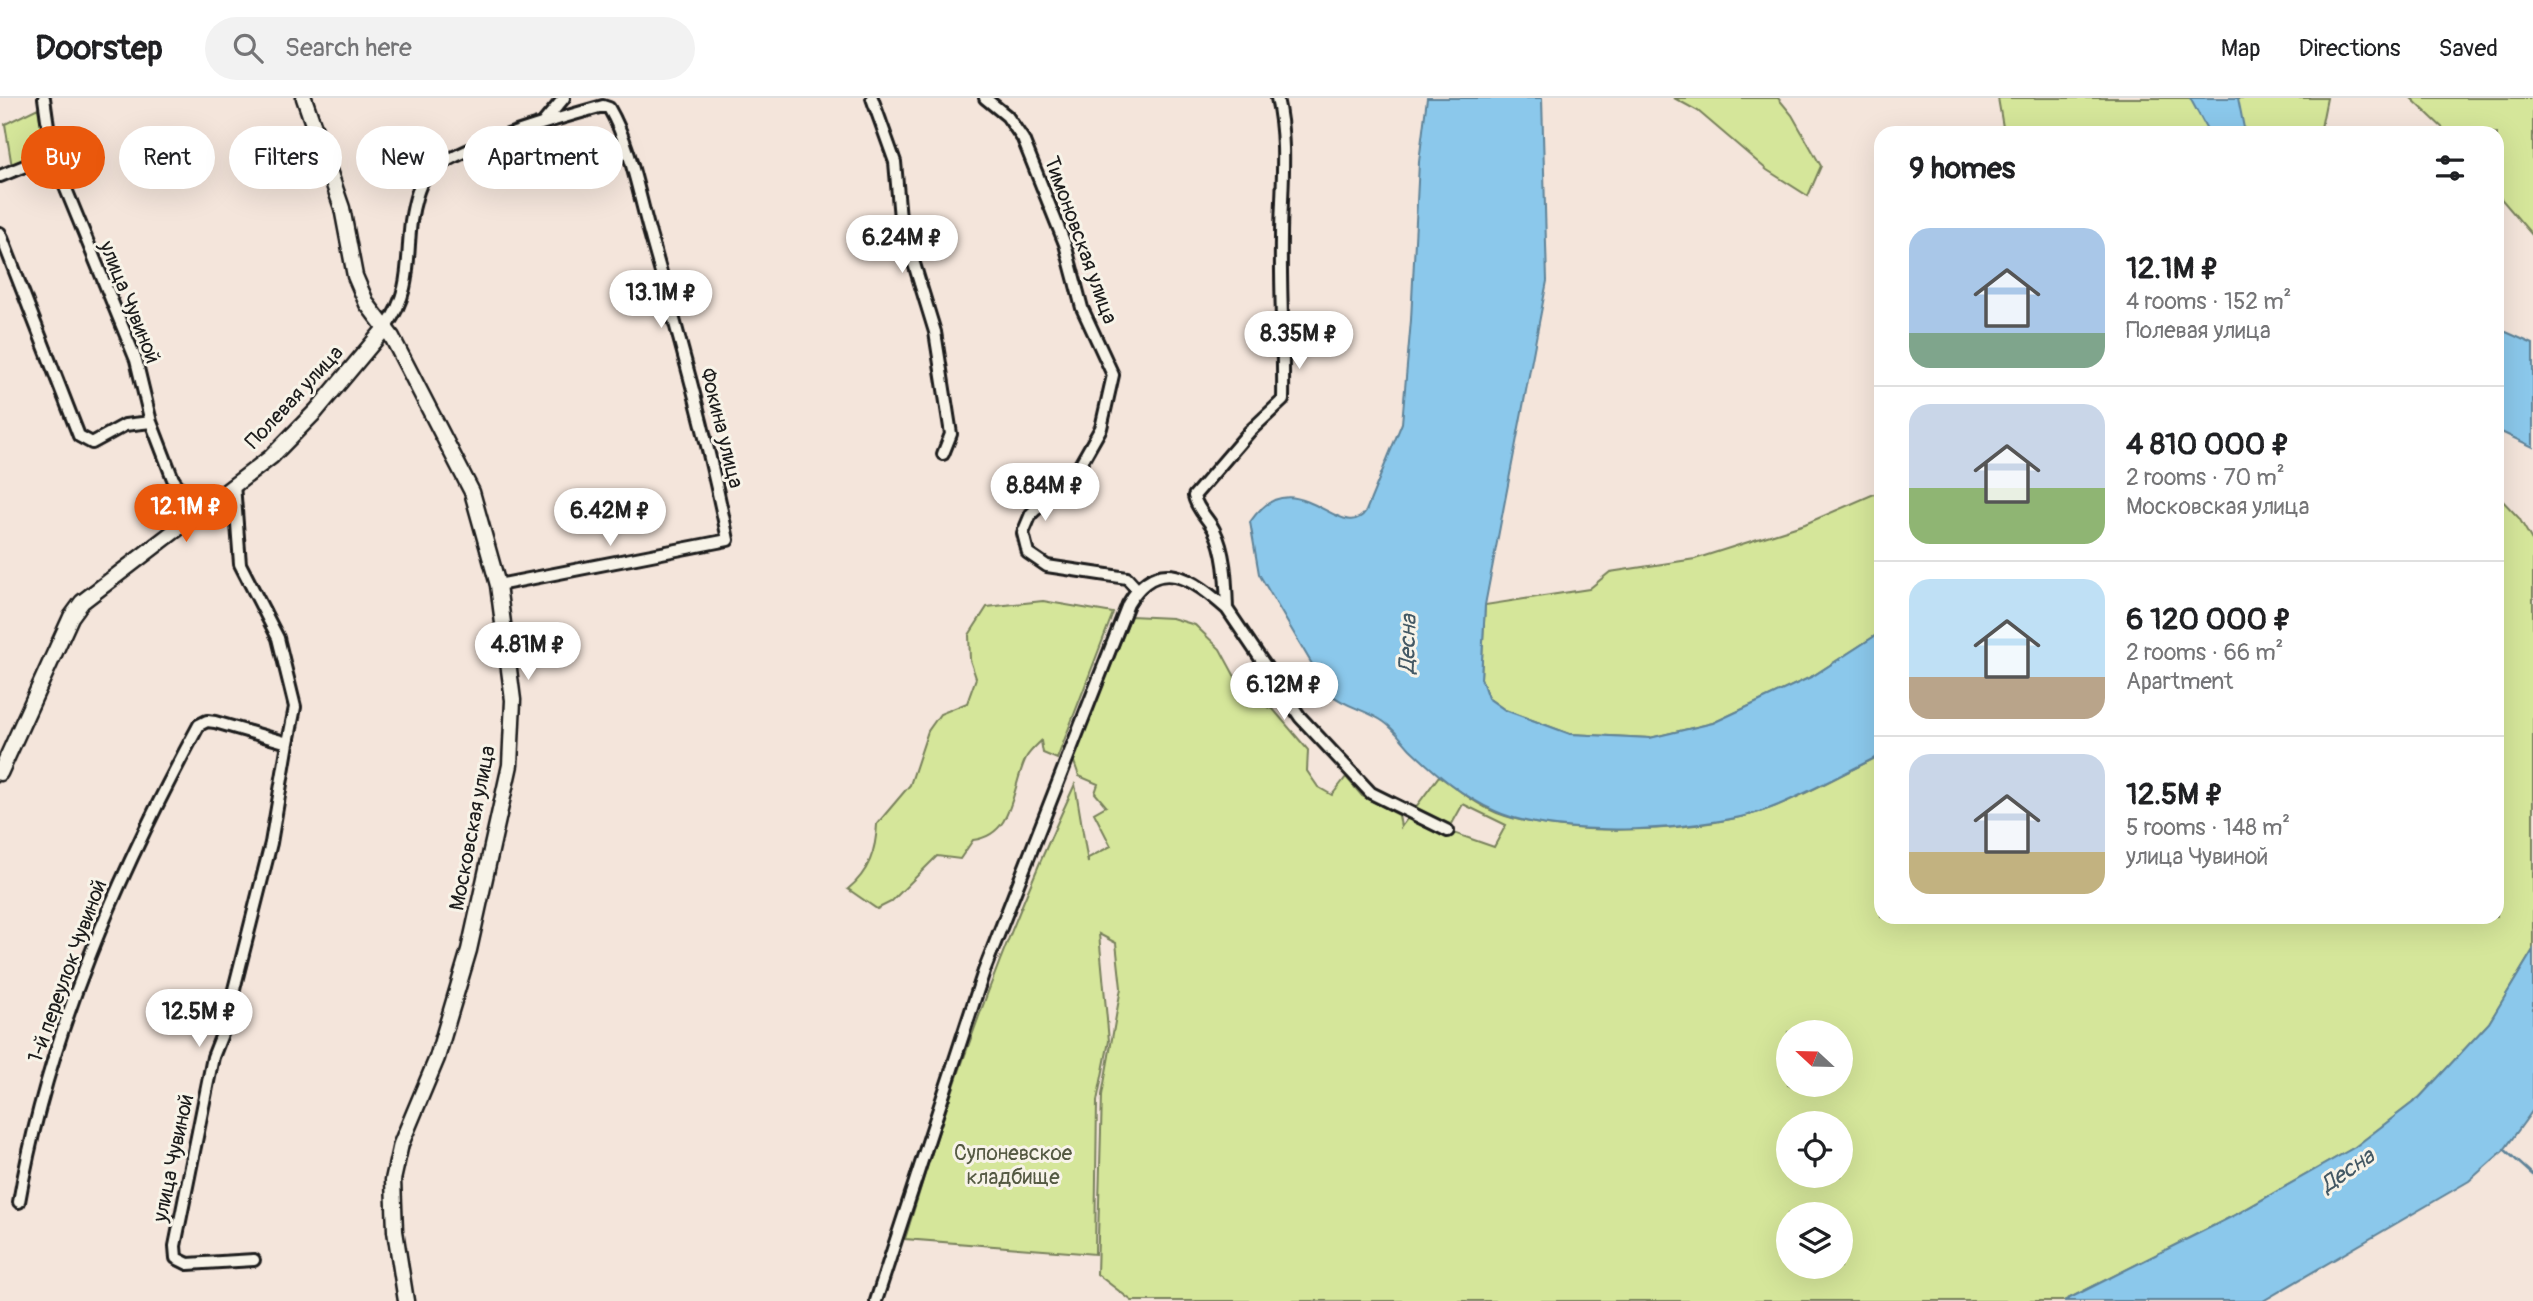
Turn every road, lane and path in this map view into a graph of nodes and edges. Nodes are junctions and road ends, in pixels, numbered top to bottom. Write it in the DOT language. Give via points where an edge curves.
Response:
graph roads {
  1 [pos="44,98"];
  2 [pos="304,98"];
  3 [pos="564,98"];
  4 [pos="873,98"];
  5 [pos="985,98"];
  6 [pos="1277,98"];
  7 [pos="603,106"];
  8 [pos="543,123"];
  9 [pos="48,126"];
  10 [pos="21,168"];
  11 [pos="0,176"];
  12 [pos="66,189"];
  13 [pos="0,233"];
  14 [pos="386,327"];
  15 [pos="151,422"];
  16 [pos="943,454"];
  17 [pos="234,484"];
  18 [pos="197,513"];
  19 [pos="498,585"];
  20 [pos="1137,589"];
  21 [pos="1227,609"];
  22 [pos="283,742"];
  23 [pos="0,773"];
  24 [pos="1448,831"];
  25 [pos="19,1202"];
  26 [pos="254,1260"];
  27 [pos="406,1301"];
  28 [pos="876,1301"];
  1 -- 9 [label="street, улица Чувиной"];
  2 -- 14 [label="street, Московская улица" via="342,208 355,276 367,304"];
  3 -- 8 [label="street"];
  4 -- 16 [label="street" via="895,162 900,218 934,332 951,434"];
  5 -- 20 [label="street, Тимоновская улица" via="1007,116 1034,163 1065,244 1082,308 1113,375 1101,428 1076,472 1031,514 1023,533 1028,553 1047,566 1127,578"];
  6 -- 21 [label="street" via="1284,159 1280,239 1283,400 1194,496 1215,531 1226,575"];
  7 -- 8 [label="street, Полевая улица"];
  7 -- 19 [label="street, Фокина улица" via="614,116 670,302 710,450 728,540"];
  8 -- 14 [label="street, Полевая улица" via="439,163 423,178 412,219 404,297"];
  10 -- 11 [label="street"];
  12 -- 15 [label="street, улица Чувиной" via="136,360"];
  13 -- 15 [label="street" via="79,436 92,443 125,425"];
  14 -- 17 [label="street, Полевая улица" via="316,411 271,457"];
  14 -- 19 [label="street, Московская улица" via="472,492"];
  15 -- 18 [label="street, улица Чувиной" via="173,479"];
  17 -- 18 [label="street, Полевая улица"];
  17 -- 22 [label="street, улица Чувиной" via="240,564 278,638 295,707"];
  18 -- 23 [label="street, Полевая улица" via="82,601"];
  19 -- 27 [label="street, Московская улица" via="513,700 510,765 453,1008 401,1144 393,1180"];
  20 -- 21 [label="street" via="1156,575 1169,574 1198,585"];
  20 -- 28 [label="street" via="984,971"];
  21 -- 24 [label="street" via="1300,718 1371,793"];
  22 -- 25 [label="street, 1-й переулок Чувиной" via="215,722 199,725 109,904 29,1143"];
  22 -- 26 [label="street, улица Чувиной" via="271,843 213,1057 175,1246 176,1258 188,1264"];
}
